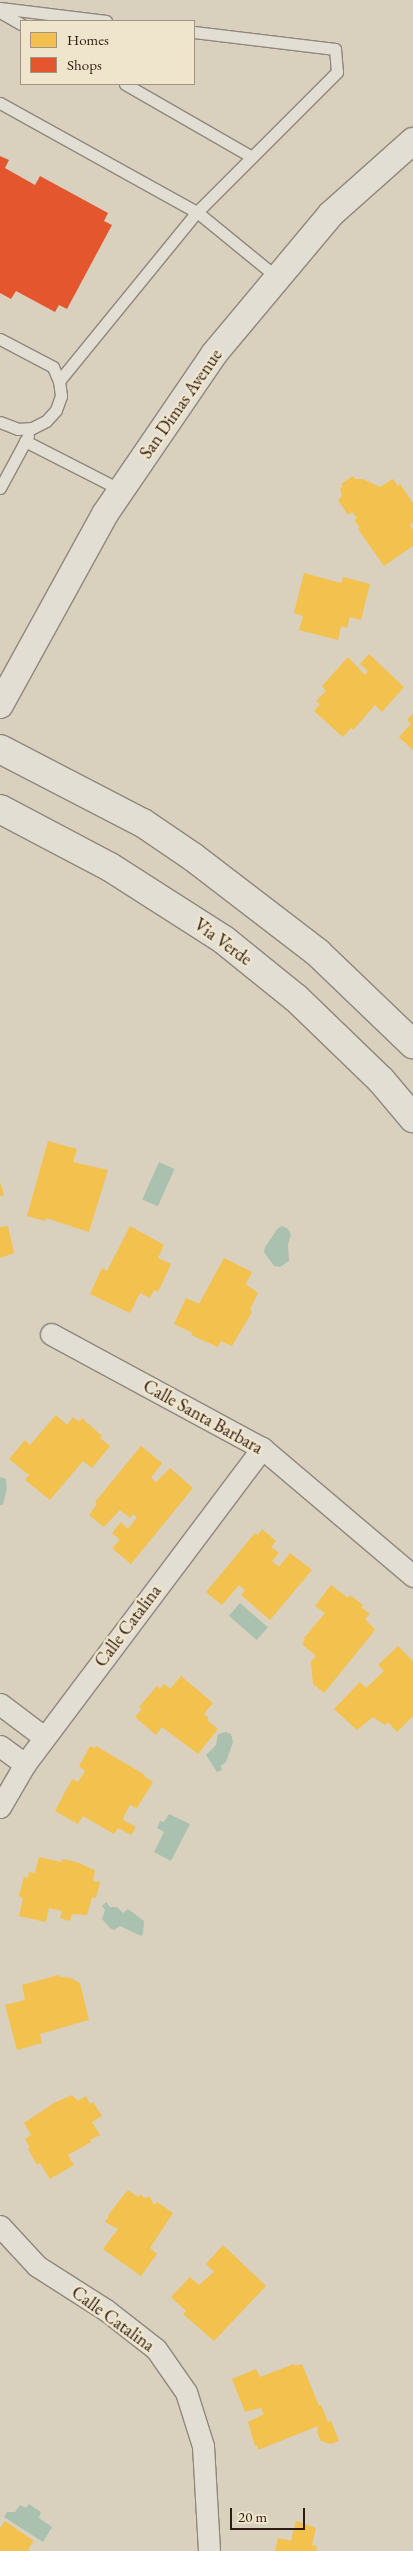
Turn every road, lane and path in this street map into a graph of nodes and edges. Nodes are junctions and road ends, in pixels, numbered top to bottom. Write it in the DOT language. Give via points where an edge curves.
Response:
graph roads {
  1 [pos="0,10"];
  2 [pos="96,20"];
  3 [pos="20,23"];
  4 [pos="195,32"];
  5 [pos="127,85"];
  6 [pos="0,104"];
  7 [pos="413,141"];
  8 [pos="252,157"];
  9 [pos="197,212"];
  10 [pos="278,278"];
  11 [pos="0,339"];
  12 [pos="60,381"];
  13 [pos="0,422"];
  14 [pos="32,428"];
  15 [pos="26,441"];
  16 [pos="0,488"];
  17 [pos="121,490"];
  18 [pos="0,706"];
  19 [pos="0,749"];
  20 [pos="0,809"];
  21 [pos="413,1044"];
  22 [pos="413,1118"];
  23 [pos="51,1334"];
  24 [pos="262,1448"];
  25 [pos="413,1576"];
  26 [pos="0,1704"];
  27 [pos="44,1737"];
  28 [pos="0,1746"];
  29 [pos="25,1764"];
  30 [pos="0,1807"];
  31 [pos="0,2226"];
  32 [pos="209,2551"];
  1 -- 2 [label="lane"];
  1 -- 3 [label="lane"];
  4 -- 8 [label="lane" via="335,50 337,72"];
  5 -- 8 [label="lane"];
  6 -- 9 [label="lane"];
  7 -- 10 [label="street, San Dimas Avenue" via="331,214"];
  8 -- 9 [label="lane"];
  9 -- 10 [label="lane"];
  9 -- 12 [label="lane"];
  10 -- 17 [label="street, San Dimas Avenue" via="214,354"];
  11 -- 12 [label="lane" via="53,367"];
  12 -- 14 [label="lane" via="61,396 56,410 46,421"];
  13 -- 14 [label="lane" via="18,429"];
  14 -- 15 [label="lane"];
  15 -- 16 [label="lane"];
  15 -- 17 [label="lane"];
  17 -- 18 [label="street, San Dimas Avenue"];
  19 -- 21 [label="main road" via="142,823 193,857 318,953"];
  20 -- 22 [label="main road, Via Verde" via="110,867 224,940 296,998 381,1080"];
  23 -- 24 [label="street, Calle Santa Barbara"];
  24 -- 25 [label="street, Calle Santa Barbara"];
  24 -- 27 [label="street, Calle Catalina"];
  26 -- 27 [label="street"];
  27 -- 29 [label="street, Calle Catalina"];
  28 -- 29 [label="street"];
  29 -- 30 [label="street, Calle Catalina"];
  31 -- 32 [label="street, Calle Catalina" via="37,2266 106,2310 156,2349 186,2392 204,2446"];
}
